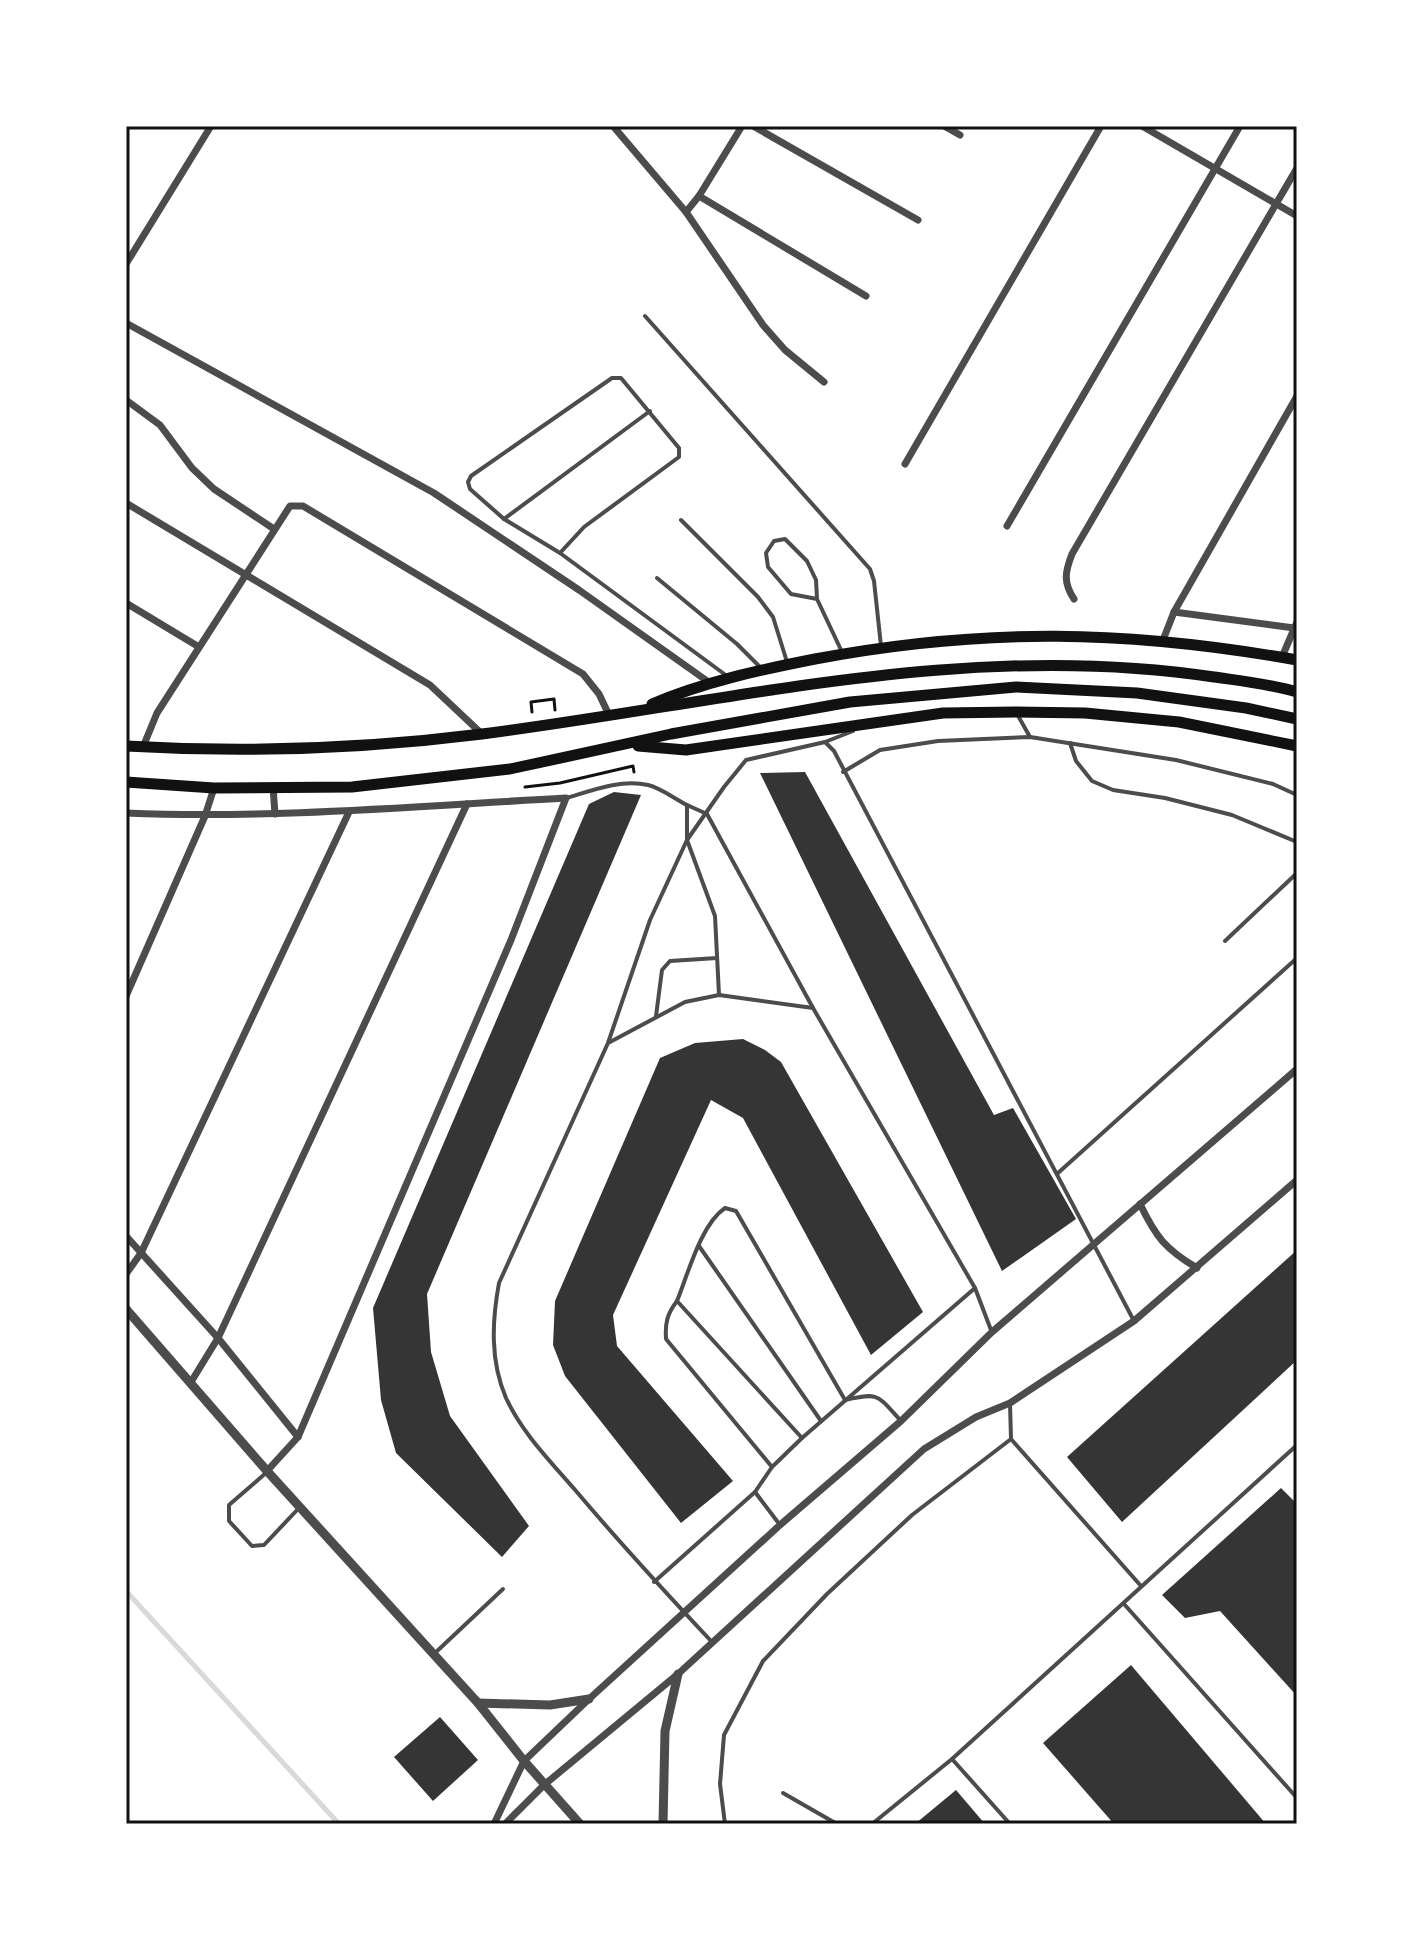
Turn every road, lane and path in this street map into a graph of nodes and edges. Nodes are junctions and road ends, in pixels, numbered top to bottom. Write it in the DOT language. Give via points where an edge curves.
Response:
graph roads {
  1 [pos="211,126"];
  2 [pos="613,126"];
  3 [pos="742,126"];
  4 [pos="753,126"];
  5 [pos="944,126"];
  6 [pos="1101,126"];
  7 [pos="1142,126"];
  8 [pos="1240,126"];
  9 [pos="960,135"];
  10 [pos="1297,168"];
  11 [pos="1215,169"];
  12 [pos="699,196"];
  13 [pos="1276,204"];
  14 [pos="686,212"];
  15 [pos="1297,216"];
  16 [pos="918,220"];
  17 [pos="126,264"];
  18 [pos="866,296"];
  19 [pos="645,316"];
  20 [pos="126,323"];
  21 [pos="824,382"];
  22 [pos="1297,396"];
  23 [pos="126,400"];
  24 [pos="650,410"];
  25 [pos="905,464"];
  26 [pos="126,503"];
  27 [pos="504,519"];
  28 [pos="681,520"];
  29 [pos="1007,526"];
  30 [pos="274,529"];
  31 [pos="560,553"];
  32 [pos="245,574"];
  33 [pos="657,578"];
  34 [pos="817,599"];
  35 [pos="1074,599"];
  36 [pos="126,603"];
  37 [pos="1174,612"];
  38 [pos="1296,627"];
  39 [pos="1163,640"];
  40 [pos="881,646"];
  41 [pos="199,647"];
  42 [pos="843,654"];
  43 [pos="1282,657"];
  44 [pos="1297,660"];
  45 [pos="787,665"];
  46 [pos="762,670"];
  47 [pos="729,678"];
  48 [pos="710,683"];
  49 [pos="1297,692"];
  50 [pos="531,702"];
  51 [pos="639,709"];
  52 [pos="1016,712"];
  53 [pos="528,713"];
  54 [pos="609,715"];
  55 [pos="1297,719"];
  56 [pos="872,722"];
  57 [pos="482,734"];
  58 [pos="1030,737"];
  59 [pos="825,742"];
  60 [pos="1070,743"];
  61 [pos="625,744"];
  62 [pos="126,746"];
  63 [pos="1297,746"];
  64 [pos="143,747"];
  65 [pos="843,772"];
  66 [pos="126,782"];
  67 [pos="273,787"];
  68 [pos="214,788"];
  69 [pos="1297,795"];
  70 [pos="566,798"];
  71 [pos="467,804"];
  72 [pos="687,805"];
  73 [pos="349,812"];
  74 [pos="126,813"];
  75 [pos="275,814"];
  76 [pos="707,814"];
  77 [pos="205,816"];
  78 [pos="687,840"];
  79 [pos="1297,842"];
  80 [pos="1297,873"];
  81 [pos="1225,941"];
  82 [pos="717,958"];
  83 [pos="1297,958"];
  84 [pos="719,995"];
  85 [pos="126,996"];
  86 [pos="813,1008"];
  87 [pos="656,1016"];
  88 [pos="608,1043"];
  89 [pos="1297,1069"];
  90 [pos="1058,1173"];
  91 [pos="1297,1180"];
  92 [pos="1140,1204"];
  93 [pos="126,1236"];
  94 [pos="1095,1243"];
  95 [pos="699,1246"];
  96 [pos="141,1253"];
  97 [pos="1197,1268"];
  98 [pos="126,1274"];
  99 [pos="975,1288"];
  100 [pos="677,1301"];
  101 [pos="126,1309"];
  102 [pos="1134,1321"];
  103 [pos="992,1332"];
  104 [pos="218,1338"];
  105 [pos="191,1382"];
  106 [pos="845,1400"];
  107 [pos="1010,1403"];
  108 [pos="821,1421"];
  109 [pos="901,1421"];
  110 [pos="298,1437"];
  111 [pos="802,1438"];
  112 [pos="1011,1439"];
  113 [pos="1297,1445"];
  114 [pos="1290,1452"];
  115 [pos="1297,1459"];
  116 [pos="772,1467"];
  117 [pos="267,1471"];
  118 [pos="755,1492"];
  119 [pos="300,1507"];
  120 [pos="780,1525"];
  121 [pos="654,1582"];
  122 [pos="1141,1586"];
  123 [pos="503,1589"];
  124 [pos="1124,1604"];
  125 [pos="684,1612"];
  126 [pos="712,1642"];
  127 [pos="434,1654"];
  128 [pos="678,1674"];
  129 [pos="589,1699"];
  130 [pos="478,1703"];
  131 [pos="952,1759"];
  132 [pos="524,1761"];
  133 [pos="544,1785"];
  134 [pos="783,1793"];
  135 [pos="1297,1798"];
  136 [pos="494,1824"];
  137 [pos="505,1824"];
  138 [pos="580,1824"];
  139 [pos="663,1824"];
  140 [pos="725,1824"];
  141 [pos="837,1824"];
  142 [pos="872,1824"];
  143 [pos="1010,1824"];
  1 -- 17 [label="street"];
  2 -- 14 [label="street"];
  3 -- 12 [label="street"];
  4 -- 16 [label="street"];
  5 -- 9 [label="street"];
  6 -- 25 [label="street"];
  7 -- 11 [label="street"];
  8 -- 11 [label="street"];
  10 -- 13 [label="street"];
  11 -- 13 [label="street"];
  11 -- 29 [label="street"];
  12 -- 14 [label="street"];
  12 -- 18 [label="street"];
  13 -- 15 [label="street"];
  13 -- 35 [label="street" via="1072,554 1065,571"];
  14 -- 21 [label="street" via="763,325"];
  19 -- 40 [label="lane" via="870,569"];
  20 -- 48 [label="street" via="434,493"];
  22 -- 37 [label="street"];
  23 -- 30 [label="street" via="160,425 214,489"];
  24 -- 27 [label="lane"];
  24 -- 27 [label="lane" via="621,378 612,378 471,476 470,489"];
  24 -- 31 [label="lane" via="679,448 679,457 584,527"];
  26 -- 32 [label="street"];
  27 -- 31 [label="lane"];
  28 -- 45 [label="lane" via="773,617"];
  30 -- 32 [label="street"];
  30 -- 54 [label="street" via="290,506 303,506 583,674"];
  31 -- 47 [label="lane"];
  32 -- 41 [label="street"];
  32 -- 57 [label="street" via="430,685"];
  33 -- 46 [label="lane"];
  34 -- 34 [label="lane" via="807,561 785,539 774,541 766,553 768,567 791,594"];
  34 -- 42 [label="lane"];
  36 -- 41 [label="street"];
  37 -- 38 [label="street"];
  37 -- 39 [label="street"];
  38 -- 43 [label="street"];
  39 -- 40 [label="main road" via="1043,634"];
  39 -- 43 [label="main road"];
  40 -- 42 [label="main road"];
  41 -- 64 [label="street" via="157,713"];
  42 -- 45 [label="main road"];
  43 -- 44 [label="main road"];
  45 -- 46 [label="main road"];
  46 -- 47 [label="main road"];
  47 -- 48 [label="main road"];
  48 -- 51 [label="main road"];
  49 -- 51 [label="main road" via="1157,668 1013,665 894,673"];
  50 -- 53 [label="path" via="554,699 556,710"];
  51 -- 54 [label="main road"];
  52 -- 56 [label="main road" via="943,713"];
  52 -- 58 [label="lane"];
  52 -- 63 [label="main road" via="1179,722"];
  54 -- 57 [label="main road"];
  55 -- 61 [label="main road" via="1137,693 1016,687 850,702"];
  56 -- 59 [label="lane"];
  56 -- 61 [label="main road" via="686,750"];
  57 -- 64 [label="main road" via="283,750"];
  58 -- 60 [label="lane"];
  58 -- 65 [label="lane" via="880,750"];
  59 -- 65 [label="lane"];
  59 -- 76 [label="lane" via="746,760"];
  60 -- 69 [label="lane" via="1176,760"];
  60 -- 79 [label="lane" via="1092,781 1232,815"];
  61 -- 67 [label="main road" via="510,769 352,787"];
  62 -- 64 [label="main road"];
  65 -- 90 [label="lane"];
  66 -- 68 [label="main road"];
  67 -- 68 [label="main road"];
  67 -- 75 [label="street"];
  68 -- 77 [label="street"];
  70 -- 71 [label="street"];
  70 -- 72 [label="lane" via="625,783 649,785"];
  70 -- 110 [label="street" via="511,940"];
  71 -- 73 [label="street"];
  71 -- 104 [label="street"];
  72 -- 76 [label="lane"];
  72 -- 78 [label="lane"];
  73 -- 75 [label="street"];
  73 -- 96 [label="street"];
  74 -- 77 [label="street"];
  75 -- 77 [label="street"];
  76 -- 78 [label="lane"];
  76 -- 86 [label="lane"];
  77 -- 85 [label="street"];
  78 -- 82 [label="lane" via="715,916"];
  78 -- 88 [label="lane" via="650,920"];
  80 -- 81 [label="lane"];
  82 -- 84 [label="lane"];
  82 -- 87 [label="lane" via="670,961 662,970"];
  83 -- 90 [label="lane"];
  84 -- 86 [label="lane"];
  84 -- 87 [label="lane" via="685,1002"];
  86 -- 99 [label="lane"];
  87 -- 88 [label="lane"];
  88 -- 121 [label="lane" via="499,1283 493,1320 495,1358 506,1397 528,1435"];
  89 -- 92 [label="street"];
  90 -- 94 [label="lane"];
  91 -- 97 [label="street"];
  92 -- 94 [label="street"];
  92 -- 97 [label="street" via="1173,1254"];
  93 -- 96 [label="street"];
  94 -- 102 [label="lane"];
  94 -- 103 [label="street"];
  95 -- 100 [label="lane"];
  95 -- 106 [label="lane" via="716,1214 725,1208 736,1211"];
  95 -- 108 [label="lane"];
  96 -- 98 [label="street"];
  96 -- 104 [label="street"];
  97 -- 102 [label="street"];
  99 -- 103 [label="lane"];
  99 -- 106 [label="lane"];
  100 -- 111 [label="lane"];
  100 -- 116 [label="lane" via="668,1313 666,1339"];
  101 -- 105 [label="street"];
  102 -- 107 [label="street"];
  103 -- 109 [label="street"];
  104 -- 105 [label="street"];
  104 -- 110 [label="street"];
  105 -- 117 [label="street"];
  106 -- 108 [label="lane"];
  106 -- 109 [label="lane" via="879,1397"];
  107 -- 112 [label="lane"];
  107 -- 126 [label="street" via="924,1449"];
  108 -- 111 [label="lane"];
  109 -- 120 [label="street"];
  110 -- 117 [label="street"];
  111 -- 116 [label="lane"];
  112 -- 122 [label="lane"];
  112 -- 140 [label="lane" via="912,1515 763,1661 724,1735 720,1784"];
  113 -- 114 [label="lane"];
  114 -- 115 [label="lane"];
  114 -- 122 [label="lane"];
  116 -- 118 [label="lane"];
  117 -- 119 [label="street"];
  117 -- 119 [label="lane" via="229,1505 229,1521 252,1546 264,1545"];
  118 -- 120 [label="lane"];
  118 -- 121 [label="lane"];
  119 -- 127 [label="street"];
  120 -- 125 [label="street"];
  121 -- 125 [label="lane"];
  122 -- 124 [label="lane"];
  123 -- 127 [label="lane"];
  124 -- 131 [label="lane"];
  124 -- 135 [label="lane"];
  125 -- 126 [label="lane"];
  125 -- 129 [label="street"];
  126 -- 128 [label="street"];
  127 -- 130 [label="street"];
  128 -- 133 [label="street"];
  128 -- 139 [label="street" via="665,1731"];
  129 -- 130 [label="street" via="550,1705"];
  129 -- 132 [label="street"];
  130 -- 132 [label="street"];
  131 -- 142 [label="lane"];
  131 -- 143 [label="lane"];
  132 -- 133 [label="street"];
  132 -- 136 [label="street"];
  133 -- 137 [label="street"];
  133 -- 138 [label="street"];
  134 -- 141 [label="lane"];
}
